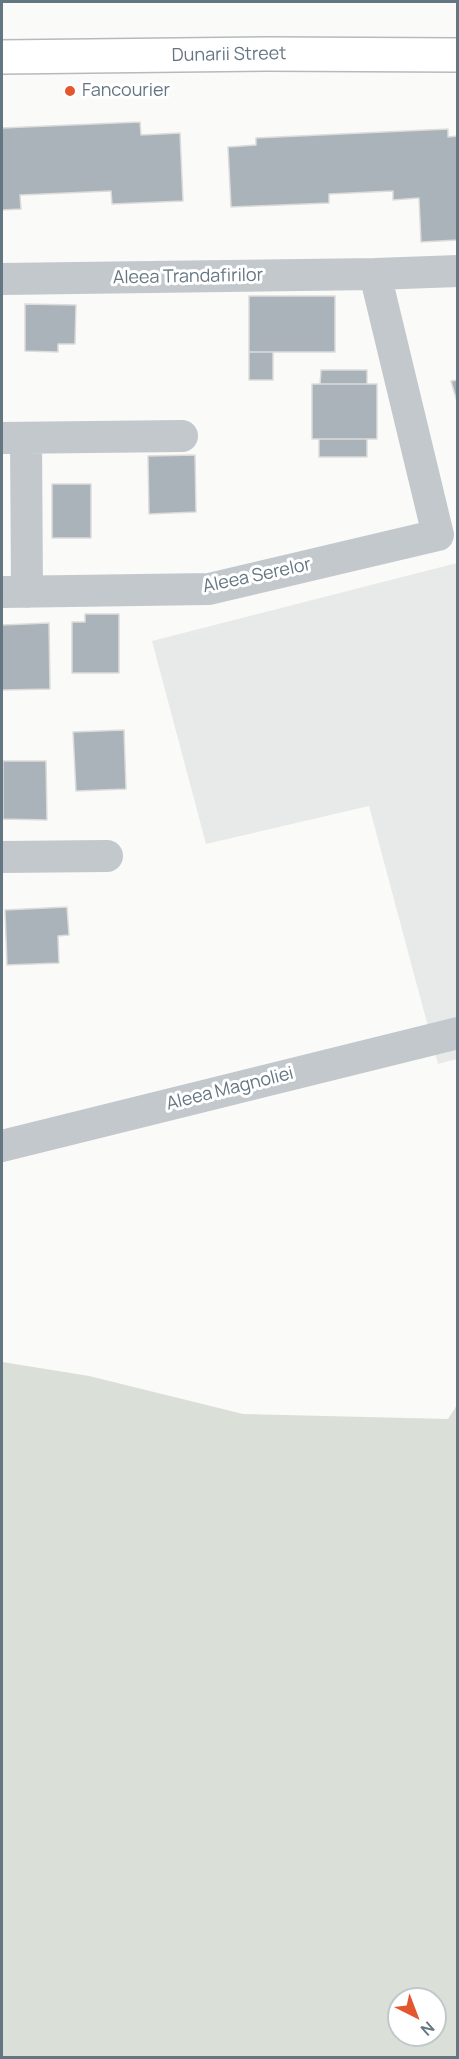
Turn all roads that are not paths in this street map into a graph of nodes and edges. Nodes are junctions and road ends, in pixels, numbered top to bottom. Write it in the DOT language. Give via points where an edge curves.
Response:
graph roads {
  1 [pos="458,55"];
  2 [pos="2,57"];
  3 [pos="458,271"];
  4 [pos="375,274"];
  5 [pos="2,279"];
  6 [pos="182,436"];
  7 [pos="14,438"];
  8 [pos="14,592"];
  9 [pos="107,856"];
  10 [pos="2,857"];
  11 [pos="458,1033"];
  12 [pos="2,1146"];
  1 -- 2 [label="main road, Dunarii Street"];
  3 -- 4 [label="street, Aleea Trandafirilor"];
  4 -- 5 [label="street, Aleea Trandafirilor"];
  4 -- 8 [label="street, Aleea Serelor" via="438,536 209,589"];
  6 -- 7 [label="street"];
  7 -- 8 [label="street"];
  9 -- 10 [label="street"];
  11 -- 12 [label="street, Aleea Magnoliei"];
}
